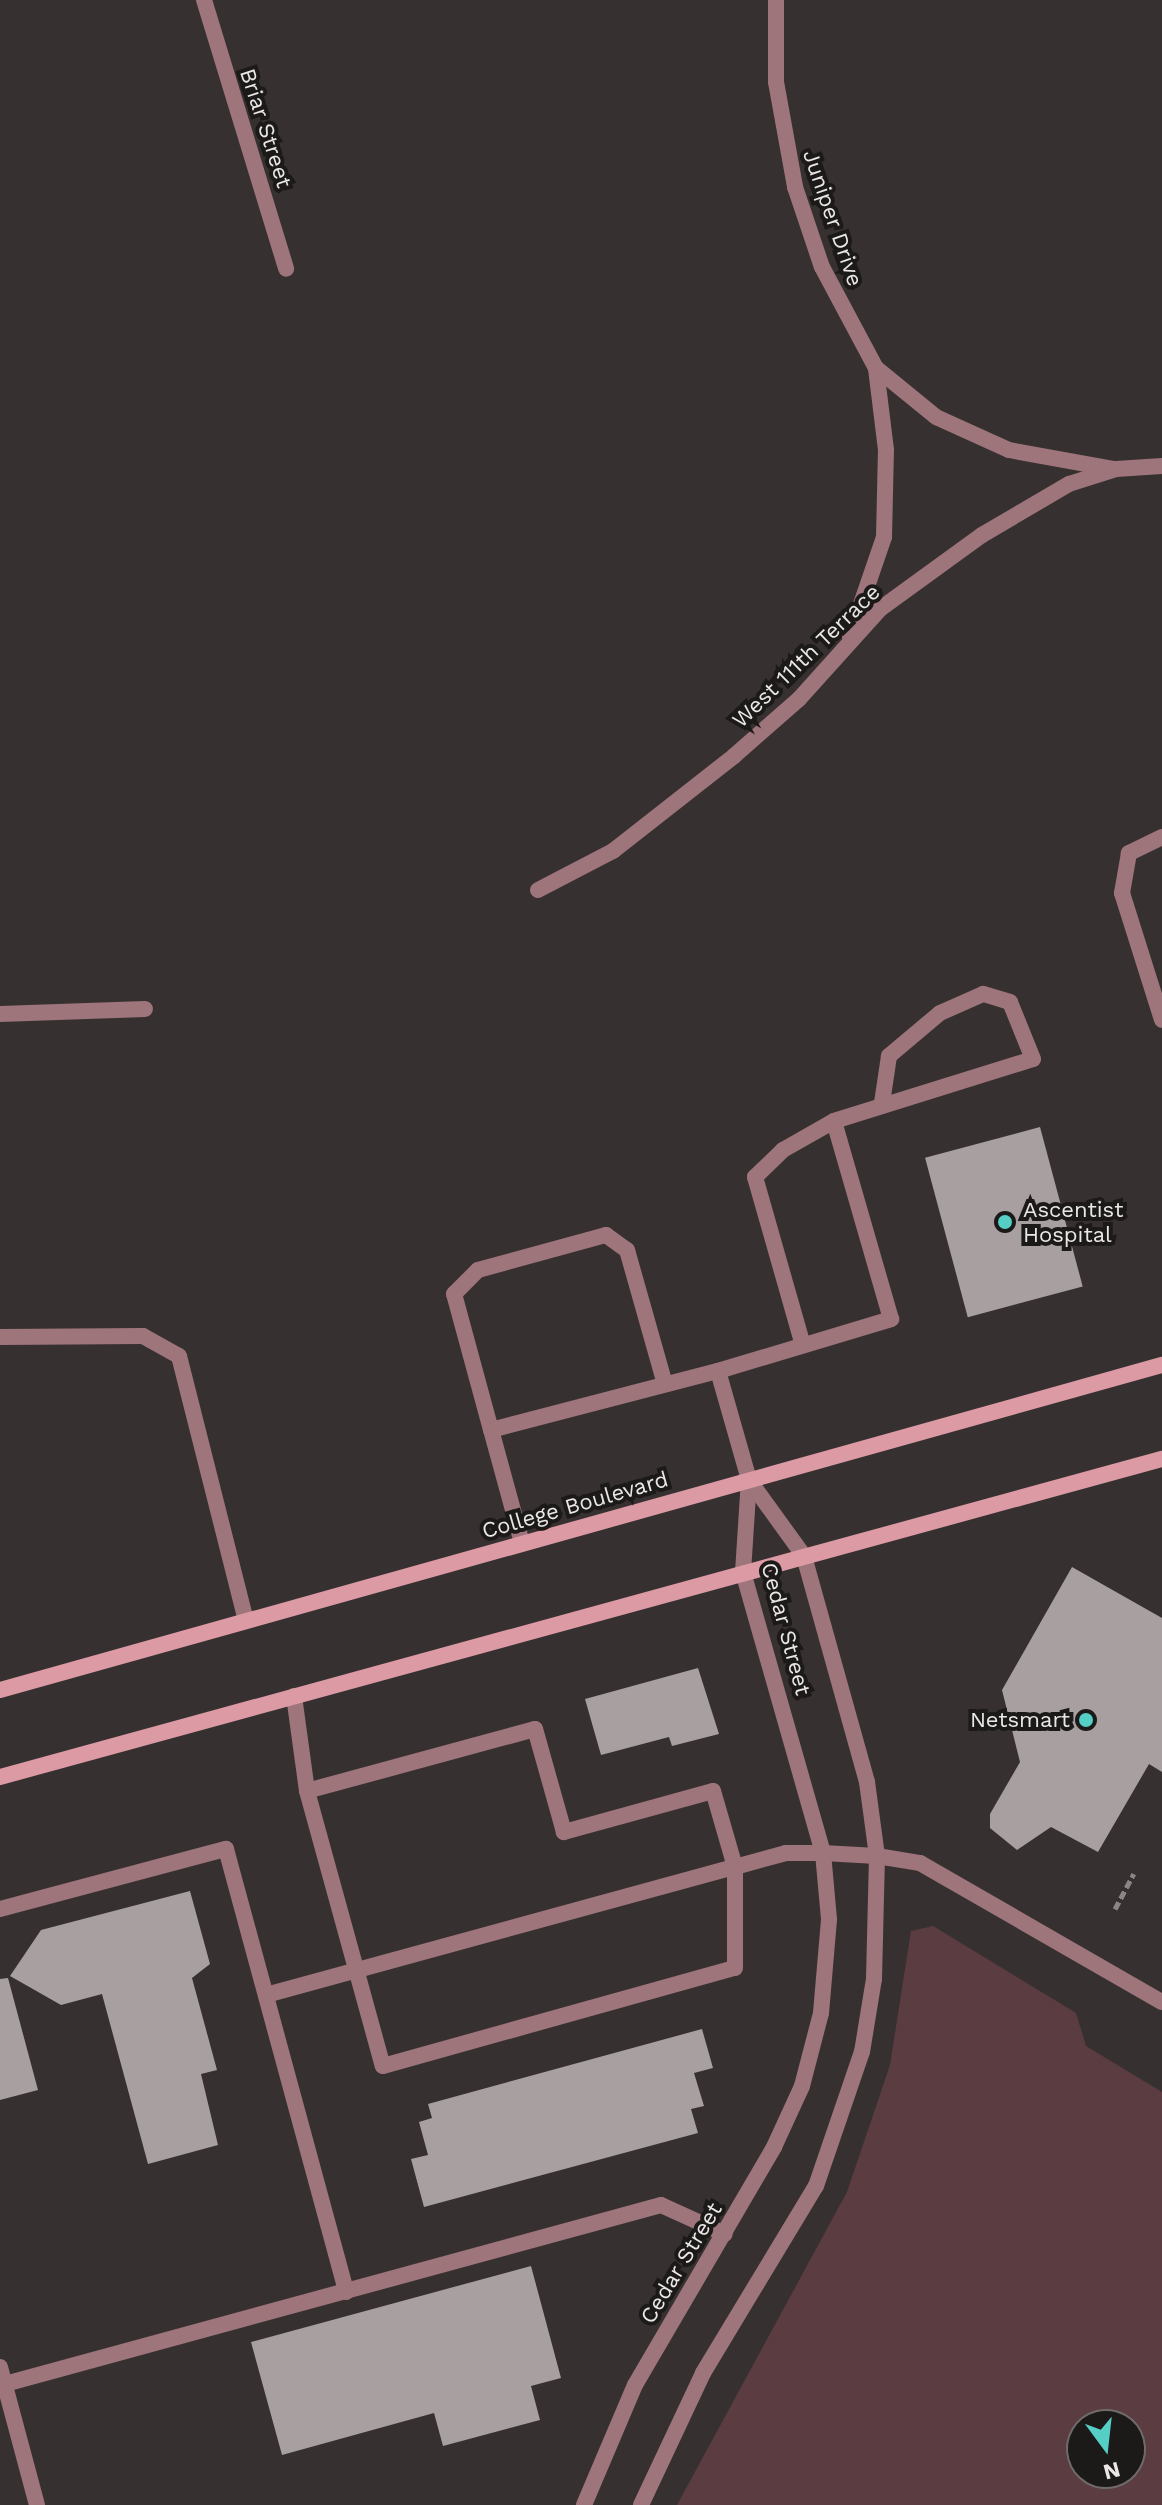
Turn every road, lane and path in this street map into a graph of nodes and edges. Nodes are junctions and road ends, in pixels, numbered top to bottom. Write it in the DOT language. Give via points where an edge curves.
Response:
graph roads {
  1 [pos="204,0"];
  2 [pos="776,0"];
  3 [pos="286,269"];
  4 [pos="876,368"];
  5 [pos="1162,466"];
  6 [pos="1116,469"];
  7 [pos="846,645"];
  8 [pos="1162,837"];
  9 [pos="538,890"];
  10 [pos="145,1009"];
  11 [pos="0,1014"];
  12 [pos="1162,1020"];
  13 [pos="882,1103"];
  14 [pos="834,1121"];
  15 [pos="0,1337"];
  16 [pos="803,1345"];
  17 [pos="1162,1365"];
  18 [pos="718,1371"];
  19 [pos="665,1384"];
  20 [pos="491,1430"];
  21 [pos="1162,1459"];
  22 [pos="749,1480"];
  23 [pos="522,1543"];
  24 [pos="804,1556"];
  25 [pos="743,1572"];
  26 [pos="246,1620"];
  27 [pos="0,1690"];
  28 [pos="294,1696"];
  29 [pos="0,1777"];
  30 [pos="307,1791"];
  31 [pos="823,1853"];
  32 [pos="877,1856"];
  33 [pos="735,1867"];
  34 [pos="1134,1874"];
  35 [pos="0,1909"];
  36 [pos="1115,1909"];
  37 [pos="356,1972"];
  38 [pos="266,1995"];
  39 [pos="1162,2002"];
  40 [pos="725,2234"];
  41 [pos="346,2292"];
  42 [pos="0,2367"];
  43 [pos="5,2384"];
  44 [pos="37,2505"];
  45 [pos="584,2505"];
  46 [pos="641,2505"];
  1 -- 3 [label="street, Briar Street"];
  2 -- 4 [label="street, Juniper Drive" via="776,82 795,187 822,267"];
  4 -- 6 [label="street, Juniper Drive" via="936,417 1009,450"];
  4 -- 7 [label="street" via="886,450 884,537"];
  5 -- 6 [label="street, West 111th Terrace"];
  6 -- 7 [label="street, West 111th Terrace" via="1069,484 982,535 880,609"];
  7 -- 9 [label="street, West 111th Terrace" via="734,756 613,851"];
  8 -- 12 [label="street" via="1129,853 1122,893"];
  10 -- 11 [label="street"];
  13 -- 13 [label="street" via="1033,1059 1010,1002 983,994 940,1013 889,1056"];
  13 -- 14 [label="street"];
  14 -- 16 [label="street" via="783,1150 755,1177"];
  14 -- 16 [label="street" via="891,1319"];
  15 -- 26 [label="street" via="143,1336 179,1356"];
  16 -- 18 [label="street"];
  17 -- 22 [label="main road, College Boulevard"];
  18 -- 19 [label="street"];
  18 -- 22 [label="street"];
  19 -- 20 [label="street"];
  19 -- 20 [label="street" via="627,1250 606,1235 478,1270 454,1294"];
  20 -- 23 [label="street"];
  21 -- 24 [label="main road"];
  22 -- 23 [label="main road, College Boulevard"];
  22 -- 24 [label="street, Cedar Street"];
  22 -- 25 [label="street, Cedar Street"];
  23 -- 26 [label="main road, College Boulevard"];
  24 -- 25 [label="main road"];
  24 -- 32 [label="street, Cedar Street" via="867,1782"];
  25 -- 28 [label="main road"];
  25 -- 31 [label="street, Cedar Street"];
  26 -- 27 [label="main road, College Boulevard"];
  28 -- 29 [label="main road"];
  28 -- 30 [label="street"];
  30 -- 33 [label="street" via="535,1729 564,1832 713,1791"];
  30 -- 37 [label="street"];
  31 -- 32 [label="street"];
  31 -- 33 [label="street" via="786,1853"];
  31 -- 40 [label="street, Cedar Street" via="829,1919 813,2049 784,2127"];
  32 -- 39 [label="street" via="920,1863"];
  32 -- 46 [label="street, Cedar Street" via="874,1979 841,2123 816,2186 703,2373"];
  33 -- 37 [label="street"];
  33 -- 37 [label="street" via="735,1968 398,2062 383,2066"];
  34 -- 36 [label="path"];
  35 -- 38 [label="street" via="226,1849"];
  37 -- 38 [label="street"];
  38 -- 41 [label="street"];
  40 -- 41 [label="street" via="661,2205"];
  40 -- 45 [label="street, Cedar Street" via="635,2385"];
  41 -- 43 [label="street"];
  42 -- 43 [label="street"];
  43 -- 44 [label="street"];
}
